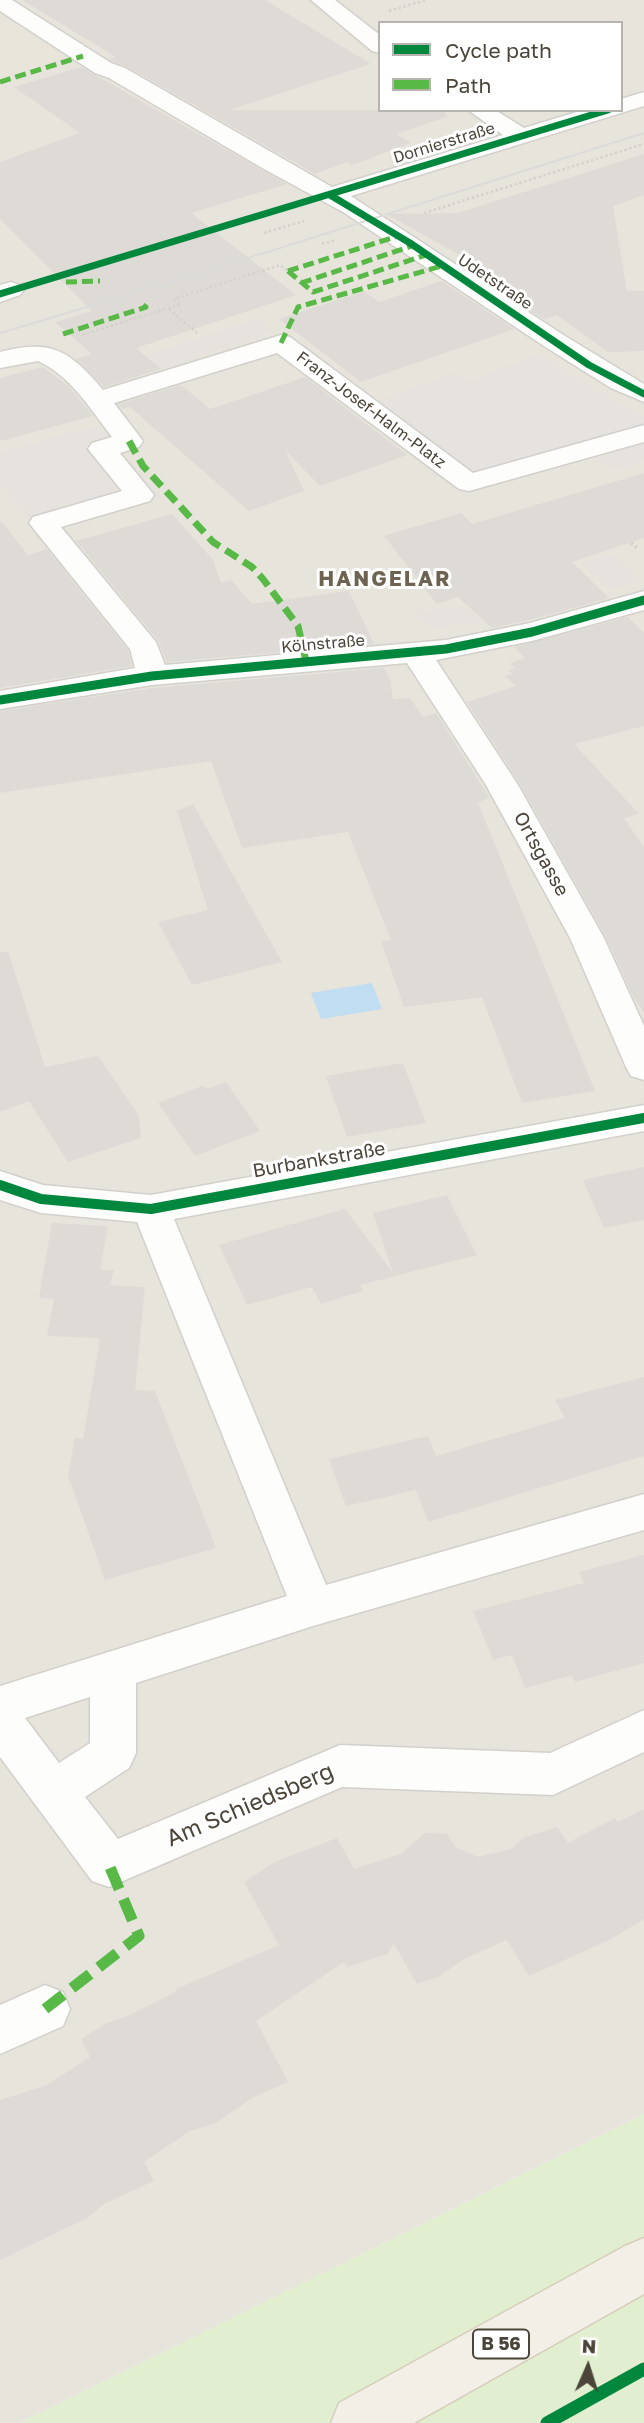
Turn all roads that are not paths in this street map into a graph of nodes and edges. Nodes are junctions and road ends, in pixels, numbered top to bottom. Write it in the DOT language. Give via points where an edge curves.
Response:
graph roads {
  1 [pos="323,0"];
  2 [pos="0,2"];
  3 [pos="378,45"];
  4 [pos="644,99"];
  5 [pos="623,105"];
  6 [pos="482,112"];
  7 [pos="600,112"];
  8 [pos="521,136"];
  9 [pos="330,195"];
  10 [pos="0,360"];
  11 [pos="644,394"];
  12 [pos="97,400"];
  13 [pos="644,433"];
  14 [pos="644,600"];
  15 [pos="416,653"];
  16 [pos="152,675"];
  17 [pos="0,700"];
  18 [pos="644,1067"];
  19 [pos="644,1118"];
  20 [pos="0,1185"];
  21 [pos="150,1209"];
  22 [pos="644,1512"];
  23 [pos="313,1607"];
  24 [pos="113,1670"];
  25 [pos="0,1706"];
  26 [pos="0,1721"];
  27 [pos="644,1730"];
  28 [pos="54,1792"];
  29 [pos="45,2009"];
  30 [pos="0,2030"];
  31 [pos="644,2265"];
  32 [pos="359,2423"];
  1 -- 3 [label="street"];
  2 -- 9 [label="street, Udetstraße" via="103,68"];
  4 -- 5 [label="street"];
  6 -- 8 [label="street"];
  7 -- 8 [label="street, Dornierstraße"];
  8 -- 9 [label="street, Dornierstraße"];
  9 -- 11 [label="street, Udetstraße" via="620,383"];
  10 -- 12 [label="street" via="44,354 63,365"];
  12 -- 13 [label="street, Franz-Josef-Halm-Platz" via="281,342 469,483"];
  12 -- 16 [label="street" via="130,441 102,449 140,495 43,523 145,648"];
  14 -- 15 [label="street, Kölnstraße" via="472,644"];
  15 -- 16 [label="street, Kölnstraße"];
  15 -- 18 [label="street, Ortsgasse" via="502,785 587,938"];
  16 -- 17 [label="street, Kölnstraße"];
  19 -- 21 [label="street, Burbankstraße"];
  20 -- 21 [label="street, Burbankstraße" via="41,1199"];
  21 -- 23 [label="street"];
  22 -- 23 [label="street"];
  23 -- 24 [label="street"];
  24 -- 25 [label="street"];
  24 -- 28 [label="street" via="113,1753"];
  26 -- 28 [label="street, Am Schiedsberg"];
  27 -- 28 [label="street, Am Schiedsberg" via="553,1774 340,1766 109,1865"];
  29 -- 30 [label="street"];
  31 -- 32 [label="main road, B 56"];
}
